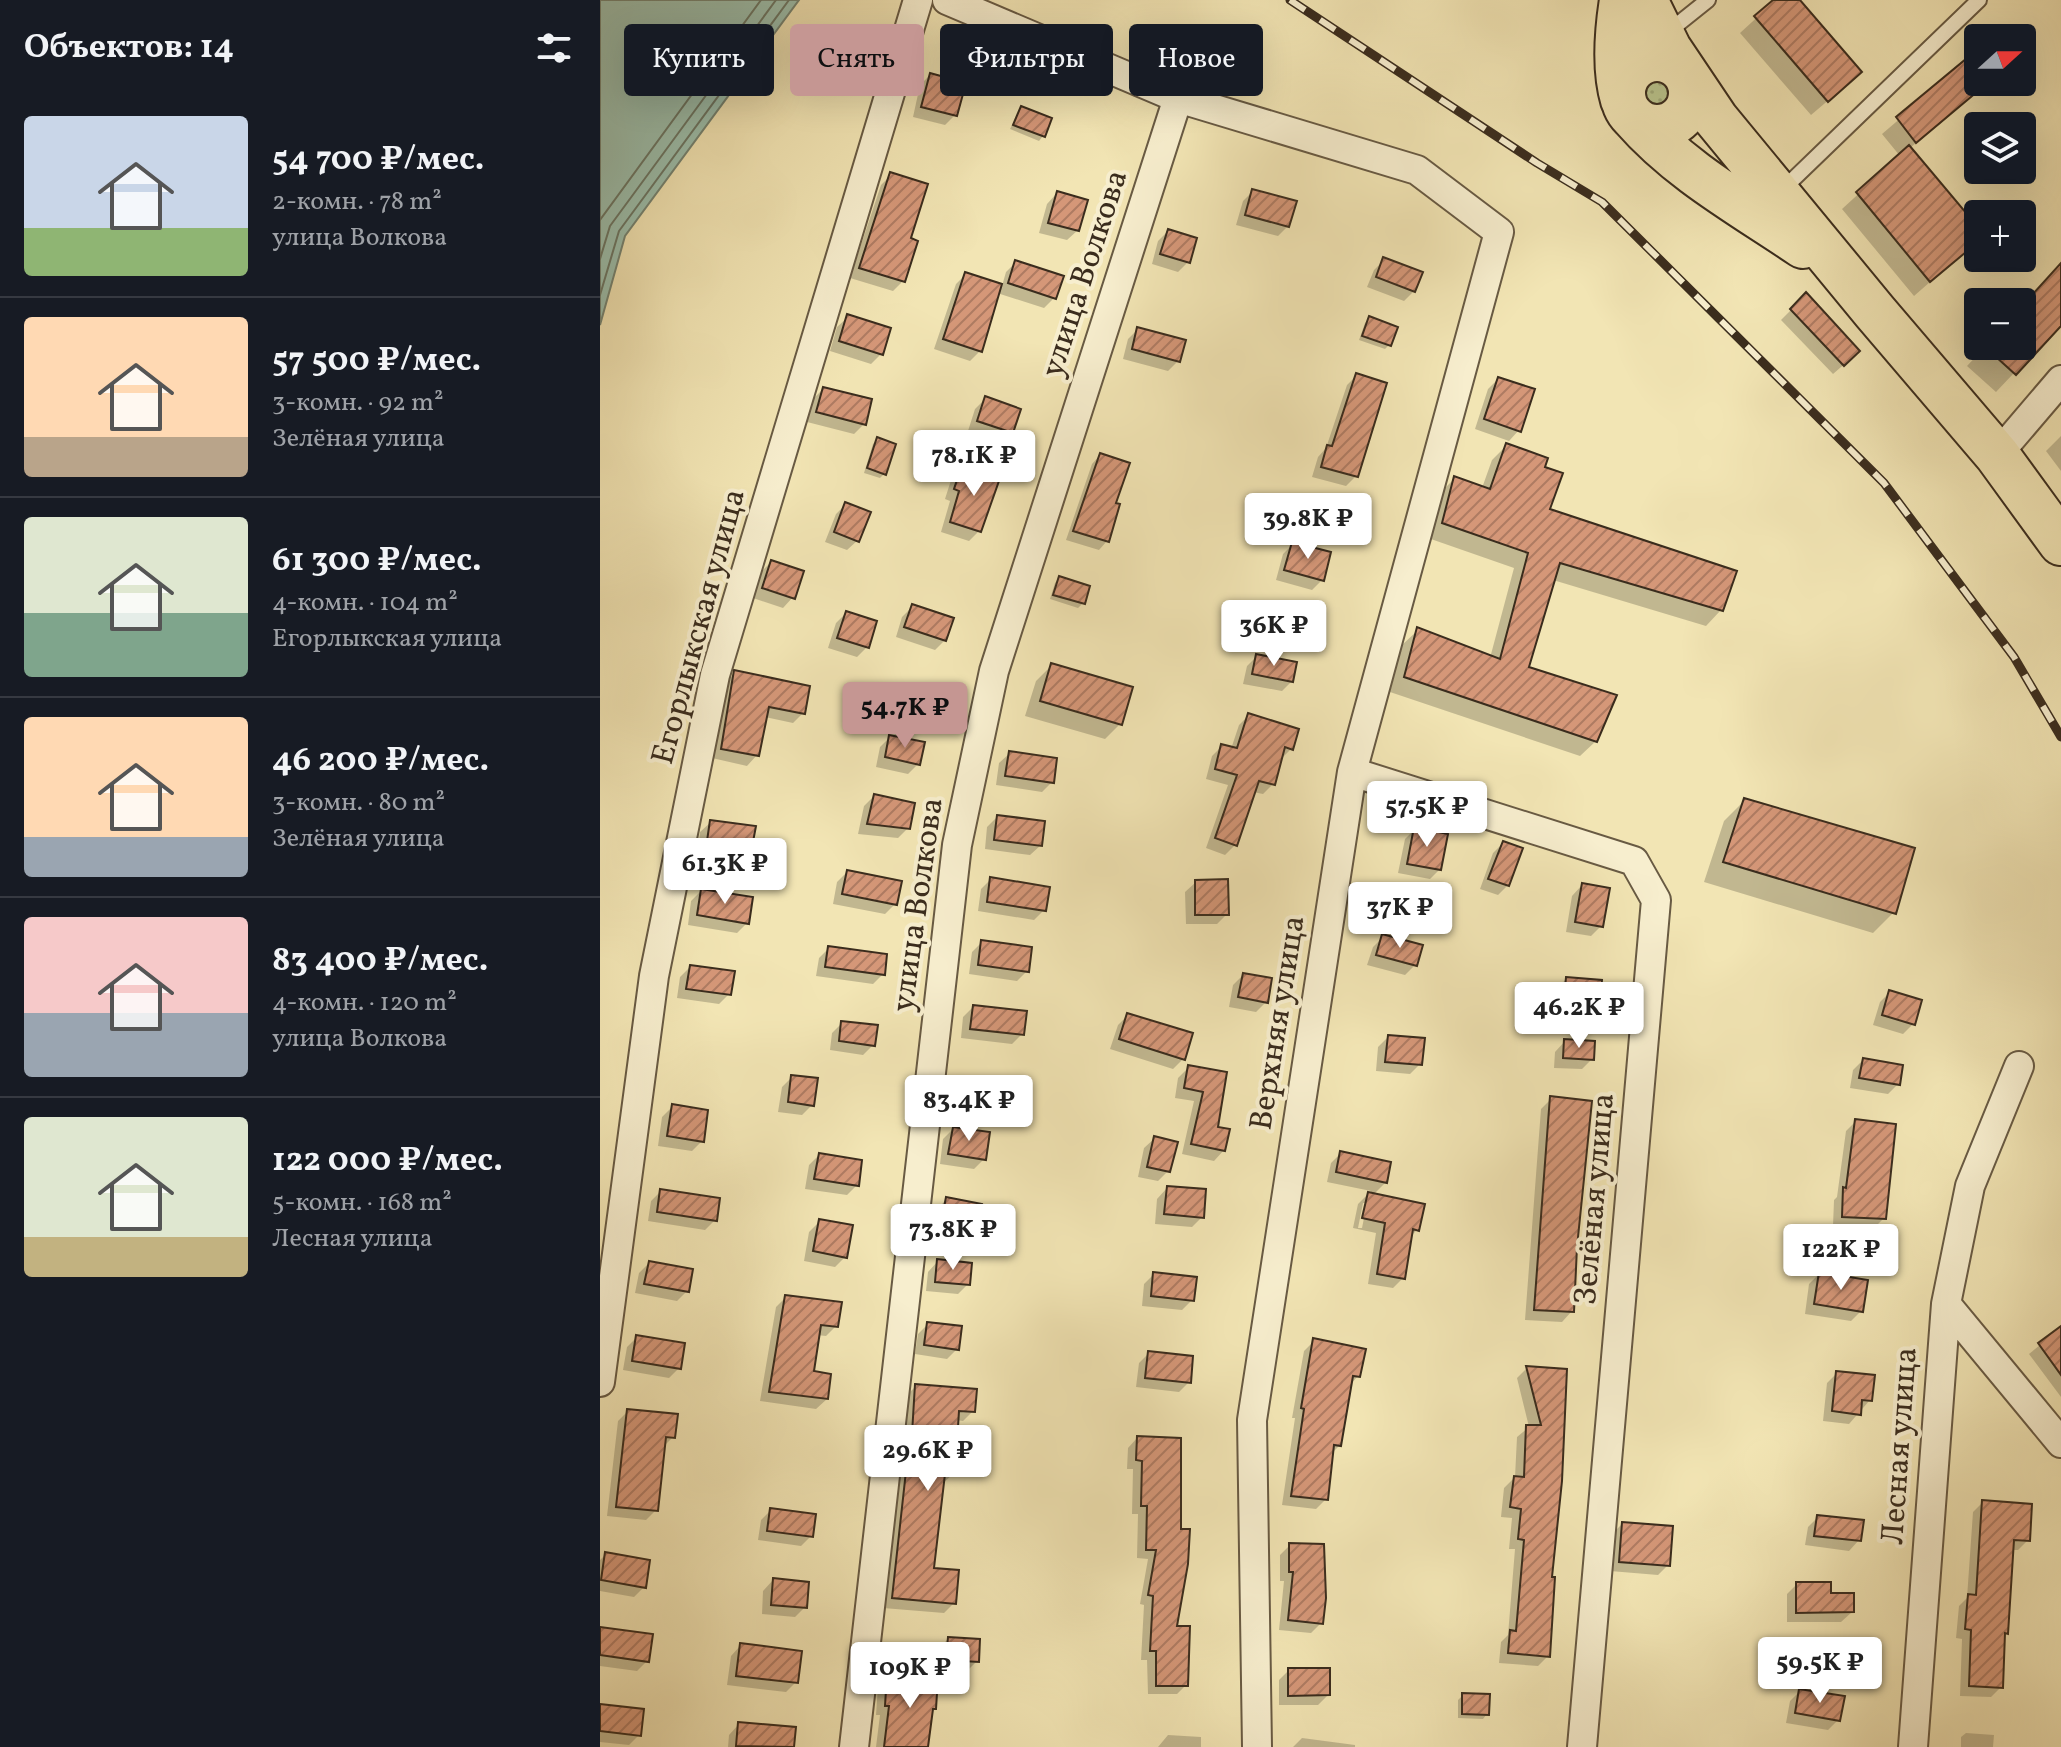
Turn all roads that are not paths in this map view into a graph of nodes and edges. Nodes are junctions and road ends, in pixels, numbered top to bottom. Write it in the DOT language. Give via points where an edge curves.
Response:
graph roads {
  1 [pos="918,0"];
  2 [pos="947,0"];
  3 [pos="1622,0"];
  4 [pos="1708,0"];
  5 [pos="1979,0"];
  6 [pos="1663,35"];
  7 [pos="1178,98"];
  8 [pos="1628,109"];
  9 [pos="1778,194"];
  10 [pos="1875,312"];
  11 [pos="2061,380"];
  12 [pos="1997,455"];
  13 [pos="2061,543"];
  14 [pos="1352,772"];
  15 [pos="2019,1066"];
  16 [pos="1946,1304"];
  17 [pos="600,1382"];
  18 [pos="2061,1443"];
  19 [pos="854,1747"];
  20 [pos="1257,1747"];
  21 [pos="1582,1747"];
  22 [pos="1913,1747"];
  1 -- 17 [label="street, Егорлыкская улица" via="715,675 654,976"];
  2 -- 7 [label="street"];
  3 -- 8 [label="main road" via="1618,70"];
  4 -- 6 [label="lane"];
  5 -- 9 [label="lane"];
  6 -- 8 [label="main road" via="1692,91 1686,113 1654,127"];
  6 -- 9 [label="main road" via="1716,119"];
  7 -- 14 [label="street, Верхняя улица" via="1417,170 1499,232"];
  7 -- 19 [label="street, улица Волкова" via="994,671 957,845"];
  8 -- 10 [label="main road" via="1656,144 1813,254"];
  9 -- 10 [label="main road"];
  10 -- 12 [label="main road"];
  11 -- 12 [label="street"];
  12 -- 13 [label="main road"];
  14 -- 20 [label="street, Верхняя улица" via="1252,1420"];
  14 -- 21 [label="street, Зелёная улица" via="1634,861 1656,900"];
  15 -- 16 [label="street, Лесная улица" via="1970,1186"];
  16 -- 18 [label="street"];
  16 -- 22 [label="street, Лесная улица"];
}
